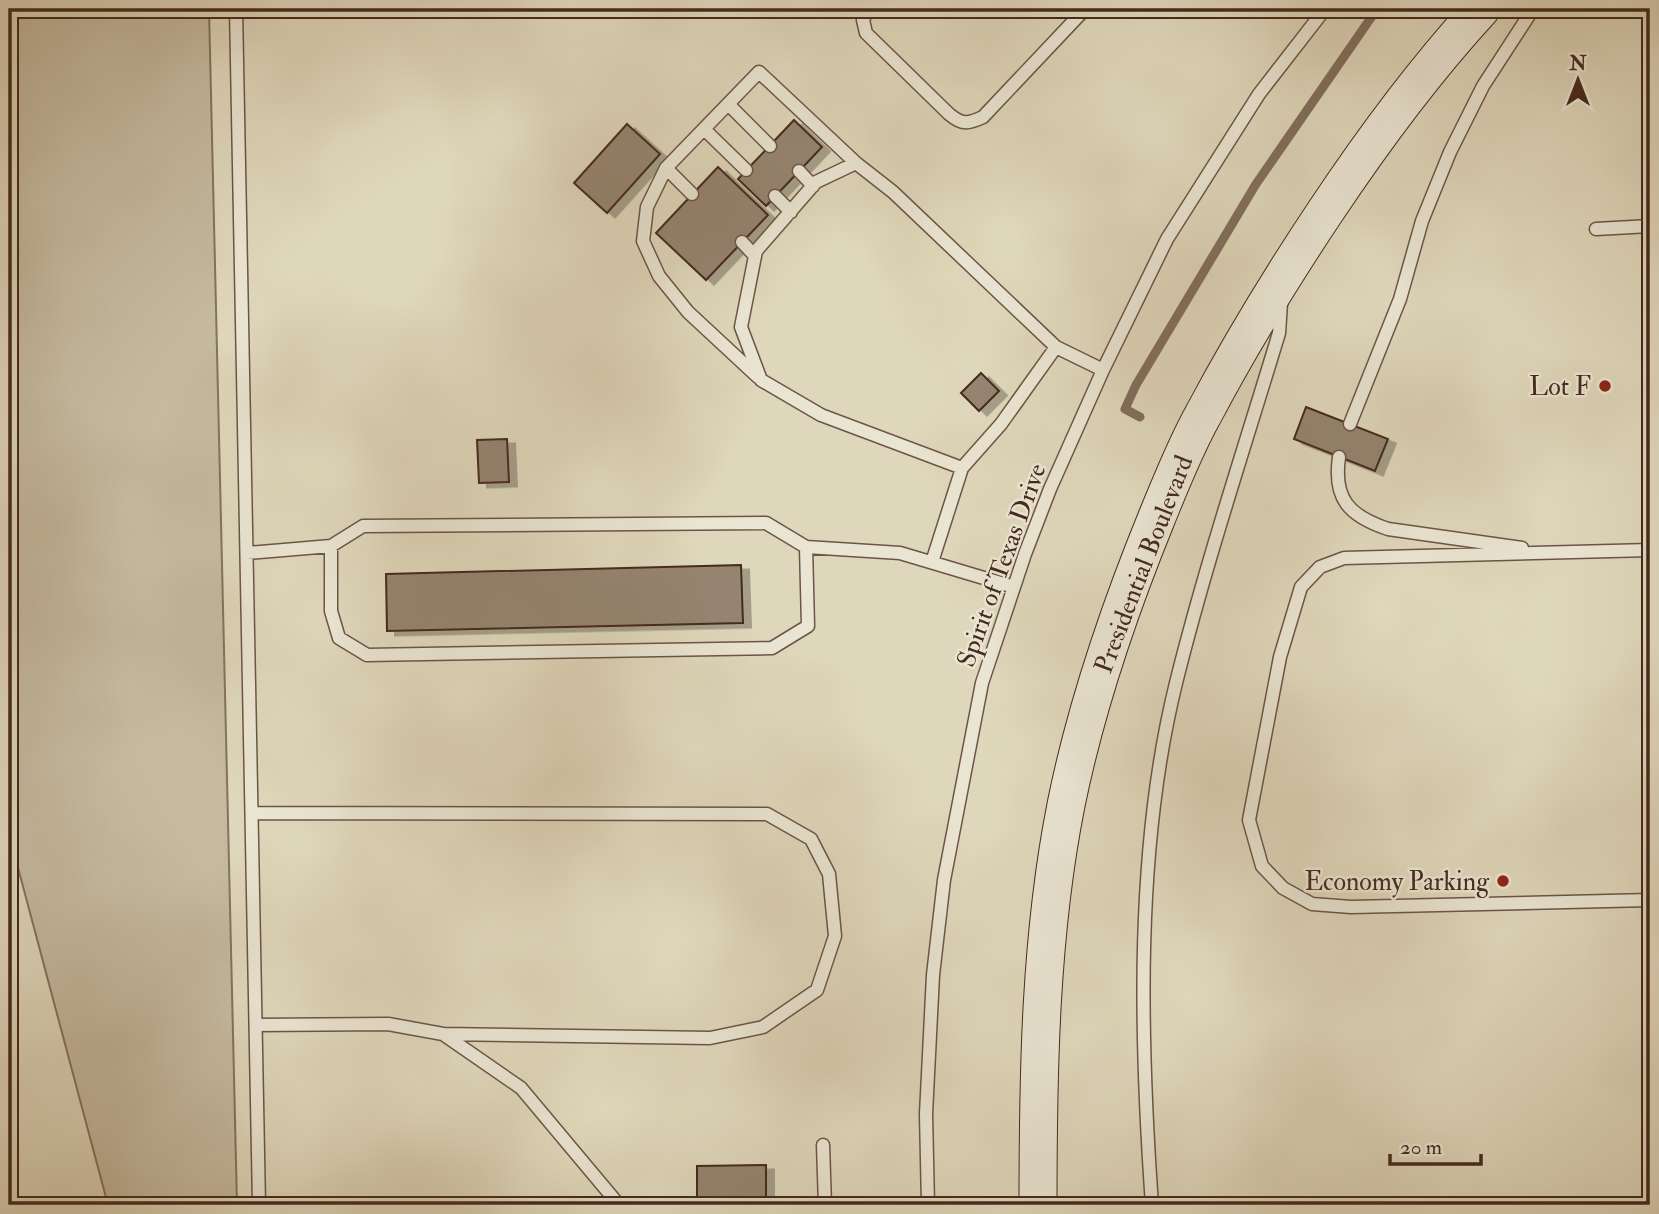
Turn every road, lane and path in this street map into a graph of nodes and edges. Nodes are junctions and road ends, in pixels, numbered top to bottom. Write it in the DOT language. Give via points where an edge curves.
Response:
graph roads {
  1 [pos="236,9"];
  2 [pos="868,9"];
  3 [pos="1085,9"];
  4 [pos="1325,9"];
  5 [pos="1481,9"];
  6 [pos="1533,9"];
  7 [pos="728,104"];
  8 [pos="704,128"];
  9 [pos="770,146"];
  10 [pos="856,163"];
  11 [pos="666,168"];
  12 [pos="746,170"];
  13 [pos="799,171"];
  14 [pos="813,186"];
  15 [pos="692,194"];
  16 [pos="775,196"];
  17 [pos="791,212"];
  18 [pos="1650,226"];
  19 [pos="1596,229"];
  20 [pos="742,242"];
  21 [pos="755,256"];
  22 [pos="1283,274"];
  23 [pos="1056,347"];
  24 [pos="1103,370"];
  25 [pos="761,380"];
  26 [pos="1350,424"];
  27 [pos="1339,457"];
  28 [pos="962,468"];
  29 [pos="331,545"];
  30 [pos="806,547"];
  31 [pos="1650,550"];
  32 [pos="247,553"];
  33 [pos="1553,553"];
  34 [pos="932,562"];
  35 [pos="1014,587"];
  36 [pos="252,813"];
  37 [pos="1650,900"];
  38 [pos="256,1025"];
  39 [pos="443,1034"];
  40 [pos="823,1145"];
  41 [pos="1041,1198"];
  42 [pos="259,1205"];
  43 [pos="619,1205"];
  44 [pos="825,1205"];
  45 [pos="928,1205"];
  46 [pos="1152,1205"];
  1 -- 32 [label="lane"];
  2 -- 3 [label="lane" via="863,20 866,33 949,114 967,124 983,117"];
  4 -- 24 [label="lane, Spirit of Texas Drive" via="1259,94 1167,239"];
  5 -- 22 [label="main road, Presidential Boulevard" via="1429,65"];
  6 -- 26 [label="lane" via="1483,86 1450,152 1422,220 1400,299"];
  7 -- 8 [label="lane"];
  7 -- 9 [label="lane"];
  7 -- 10 [label="lane" via="759,72"];
  8 -- 11 [label="lane"];
  8 -- 12 [label="lane"];
  10 -- 14 [label="lane"];
  10 -- 23 [label="lane" via="893,192"];
  11 -- 15 [label="lane"];
  11 -- 25 [label="lane" via="647,207 643,241 659,276 688,312"];
  13 -- 14 [label="lane"];
  14 -- 17 [label="lane"];
  16 -- 17 [label="lane"];
  17 -- 21 [label="lane"];
  18 -- 19 [label="lane"];
  20 -- 21 [label="lane"];
  21 -- 25 [label="lane" via="741,327"];
  22 -- 41 [label="main road, Presidential Boulevard" via="1201,417 1172,480 1122,608 1081,740 1055,877 1046,956 1039,1083"];
  22 -- 46 [label="lane" via="1279,333 1175,685 1158,789 1145,913 1143,1079"];
  23 -- 24 [label="lane"];
  23 -- 28 [label="lane" via="1001,424"];
  24 -- 35 [label="lane, Spirit of Texas Drive" via="1050,489"];
  25 -- 28 [label="lane" via="821,415"];
  27 -- 33 [label="lane" via="1336,473 1343,499 1353,513 1370,523"];
  28 -- 34 [label="lane"];
  29 -- 30 [label="lane" via="363,526 766,523"];
  29 -- 30 [label="lane" via="331,611 336,629 339,638 367,655 772,648 808,626"];
  29 -- 32 [label="lane"];
  30 -- 34 [label="lane" via="900,553"];
  31 -- 33 [label="lane"];
  32 -- 36 [label="lane"];
  33 -- 37 [label="lane" via="1344,558 1320,567 1301,587 1280,657 1249,820 1262,866 1283,888 1312,904"];
  34 -- 35 [label="lane"];
  35 -- 45 [label="lane, Spirit of Texas Drive" via="982,683 944,880 933,975 926,1114"];
  36 -- 38 [label="lane"];
  36 -- 39 [label="lane" via="767,814 811,839 829,874 835,936 817,990 763,1027 710,1038"];
  38 -- 39 [label="lane" via="388,1024"];
  38 -- 42 [label="lane"];
  39 -- 43 [label="lane" via="521,1088"];
  40 -- 44 [label="lane"];
}
